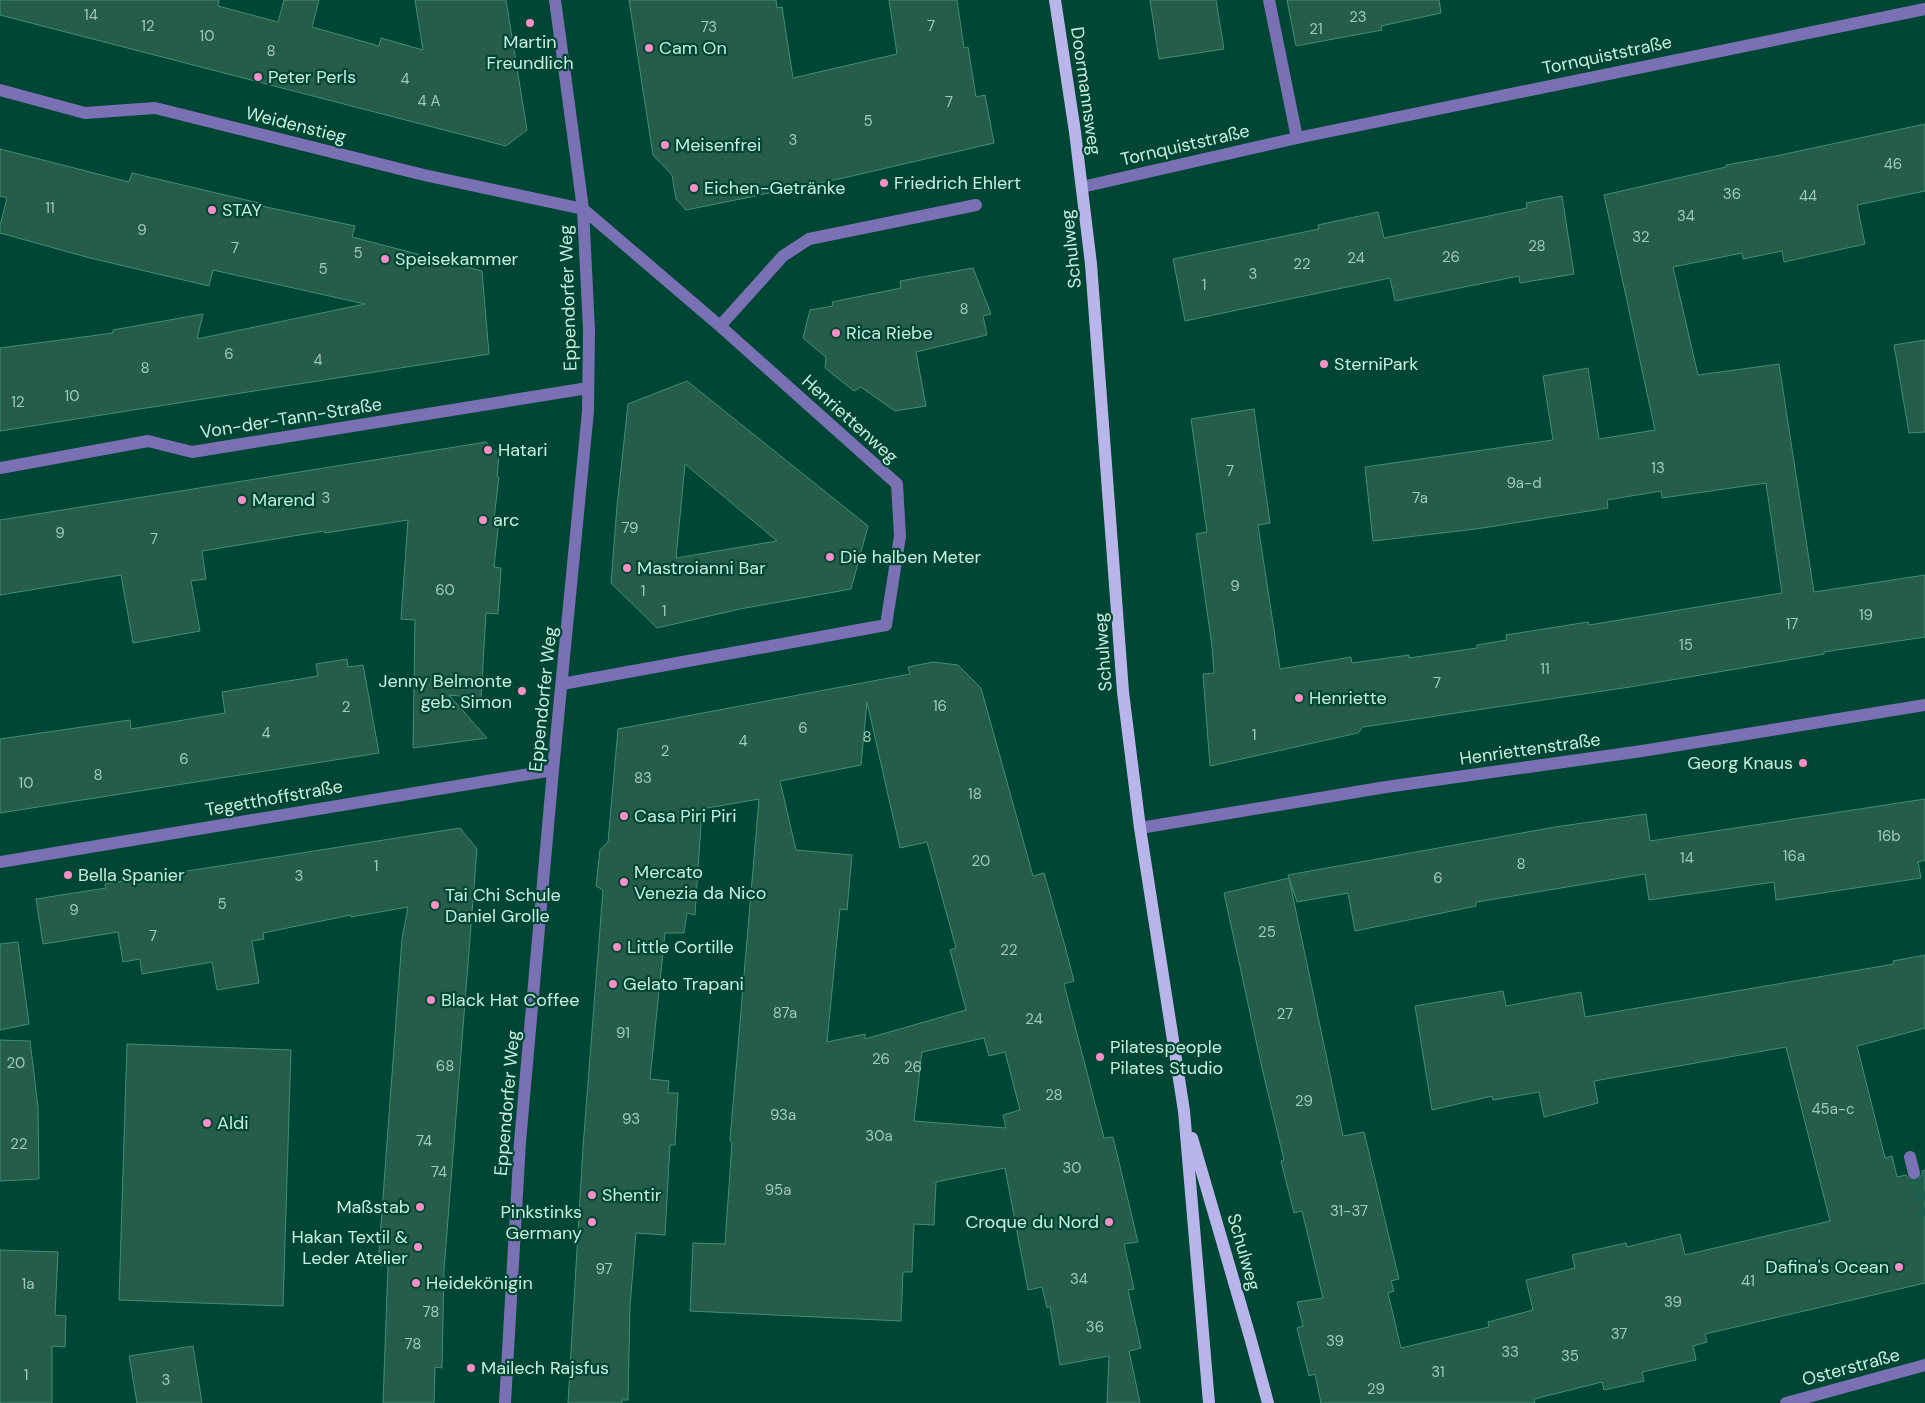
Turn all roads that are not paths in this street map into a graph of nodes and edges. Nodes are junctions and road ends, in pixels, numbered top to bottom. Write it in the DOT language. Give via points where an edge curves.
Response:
graph roads {
  1 [pos="555,0"];
  2 [pos="1055,0"];
  3 [pos="1269,0"];
  4 [pos="1925,9"];
  5 [pos="0,90"];
  6 [pos="1297,138"];
  7 [pos="1082,187"];
  8 [pos="976,205"];
  9 [pos="583,209"];
  10 [pos="720,326"];
  11 [pos="588,388"];
  12 [pos="0,468"];
  13 [pos="562,684"];
  14 [pos="1925,705"];
  15 [pos="553,770"];
  16 [pos="1140,828"];
  17 [pos="0,862"];
  18 [pos="1184,1111"];
  19 [pos="1910,1157"];
  20 [pos="1914,1173"];
  21 [pos="1925,1365"];
  22 [pos="505,1403"];
  23 [pos="1210,1403"];
  24 [pos="1268,1403"];
  25 [pos="1786,1403"];
  1 -- 9 [label="street, Eppendorfer Weg"];
  2 -- 7 [label="main road, Doormannsweg"];
  3 -- 6 [label="street"];
  4 -- 6 [label="street, Tornquiststraße"];
  5 -- 9 [label="street, Weidenstieg" via="85,112 155,108 424,175"];
  6 -- 7 [label="street, Tornquiststraße"];
  7 -- 16 [label="main road, Schulweg" via="1092,273 1123,692"];
  8 -- 10 [label="street" via="809,239 783,256"];
  9 -- 10 [label="street, Henriettenweg"];
  9 -- 11 [label="street, Eppendorfer Weg" via="589,330"];
  10 -- 13 [label="street, Henriettenweg" via="897,484 900,536 886,625"];
  11 -- 12 [label="street, Von-der-Tann-Straße" via="192,452 148,441"];
  11 -- 13 [label="street, Eppendorfer Weg"];
  13 -- 15 [label="street, Eppendorfer Weg"];
  14 -- 16 [label="street, Henriettenstraße"];
  15 -- 17 [label="street, Tegetthoffstraße"];
  15 -- 22 [label="street, Eppendorfer Weg" via="520,1142"];
  16 -- 18 [label="main road, Schulweg"];
  18 -- 23 [label="main road, Schulweg"];
  18 -- 24 [label="main road, Schulweg"];
  19 -- 20 [label="street"];
  21 -- 25 [label="street, Osterstraße"];
}
